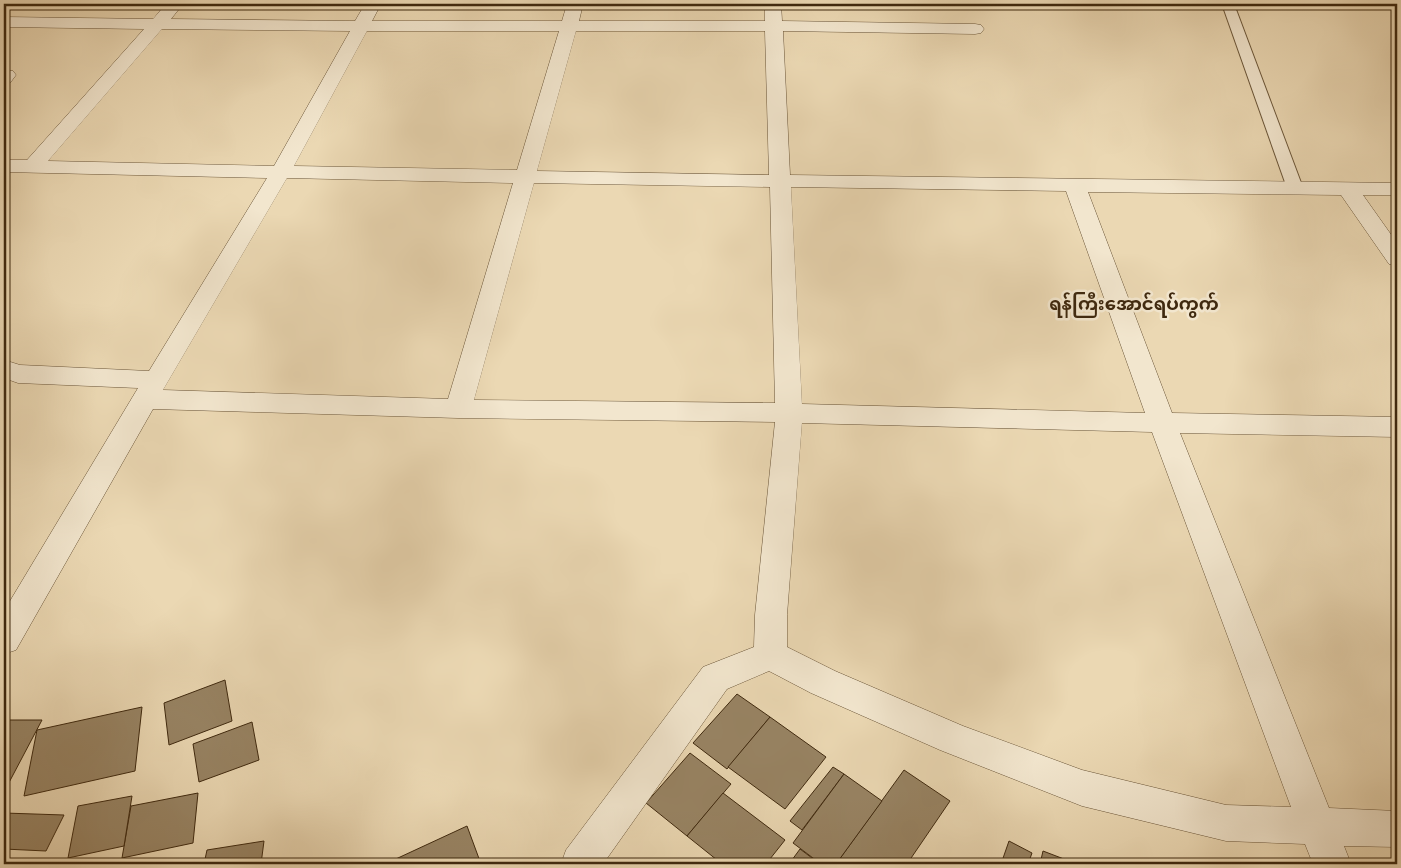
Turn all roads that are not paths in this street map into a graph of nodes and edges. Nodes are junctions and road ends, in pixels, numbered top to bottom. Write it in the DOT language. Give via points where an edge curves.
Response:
graph roads {
  1 [pos="175,4"];
  2 [pos="373,4"];
  3 [pos="575,4"];
  4 [pos="1228,4"];
  5 [pos="773,15"];
  6 [pos="4,22"];
  7 [pos="158,24"];
  8 [pos="360,26"];
  9 [pos="569,26"];
  10 [pos="975,29"];
  11 [pos="4,166"];
  12 [pos="32,167"];
  13 [pos="280,173"];
  14 [pos="526,176"];
  15 [pos="780,182"];
  16 [pos="1075,186"];
  17 [pos="1296,188"];
  18 [pos="1347,188"];
  19 [pos="1397,189"];
  20 [pos="1397,259"];
  21 [pos="8,374"];
  22 [pos="150,389"];
  23 [pos="458,409"];
  24 [pos="789,412"];
  25 [pos="1162,423"];
  26 [pos="1397,427"];
  27 [pos="4,640"];
  28 [pos="770,655"];
  29 [pos="1317,826"];
  30 [pos="1397,829"];
  31 [pos="580,864"];
  32 [pos="1332,864"];
  1 -- 7 [label="street"];
  2 -- 8 [label="street"];
  3 -- 9 [label="street"];
  4 -- 17 [label="lane"];
  5 -- 9 [label="street"];
  5 -- 10 [label="street"];
  5 -- 15 [label="street"];
  6 -- 7 [label="street"];
  7 -- 8 [label="street"];
  7 -- 12 [label="street"];
  8 -- 9 [label="street"];
  8 -- 13 [label="street"];
  9 -- 14 [label="street"];
  11 -- 12 [label="street"];
  12 -- 13 [label="street"];
  13 -- 14 [label="street"];
  13 -- 22 [label="street"];
  14 -- 15 [label="street"];
  14 -- 23 [label="street"];
  15 -- 16 [label="street"];
  15 -- 24 [label="street"];
  16 -- 17 [label="street"];
  16 -- 25 [label="street"];
  17 -- 18 [label="street"];
  18 -- 19 [label="street"];
  18 -- 20 [label="street"];
  21 -- 22 [label="street"];
  22 -- 23 [label="street"];
  22 -- 27 [label="street"];
  23 -- 24 [label="street"];
  24 -- 25 [label="street"];
  24 -- 28 [label="street"];
  25 -- 26 [label="street"];
  25 -- 29 [label="street"];
  28 -- 29 [label="street" via="823,682 952,738 1082,788 1226,823"];
  28 -- 31 [label="street" via="715,678"];
  29 -- 30 [label="street"];
  29 -- 32 [label="street"];
}
